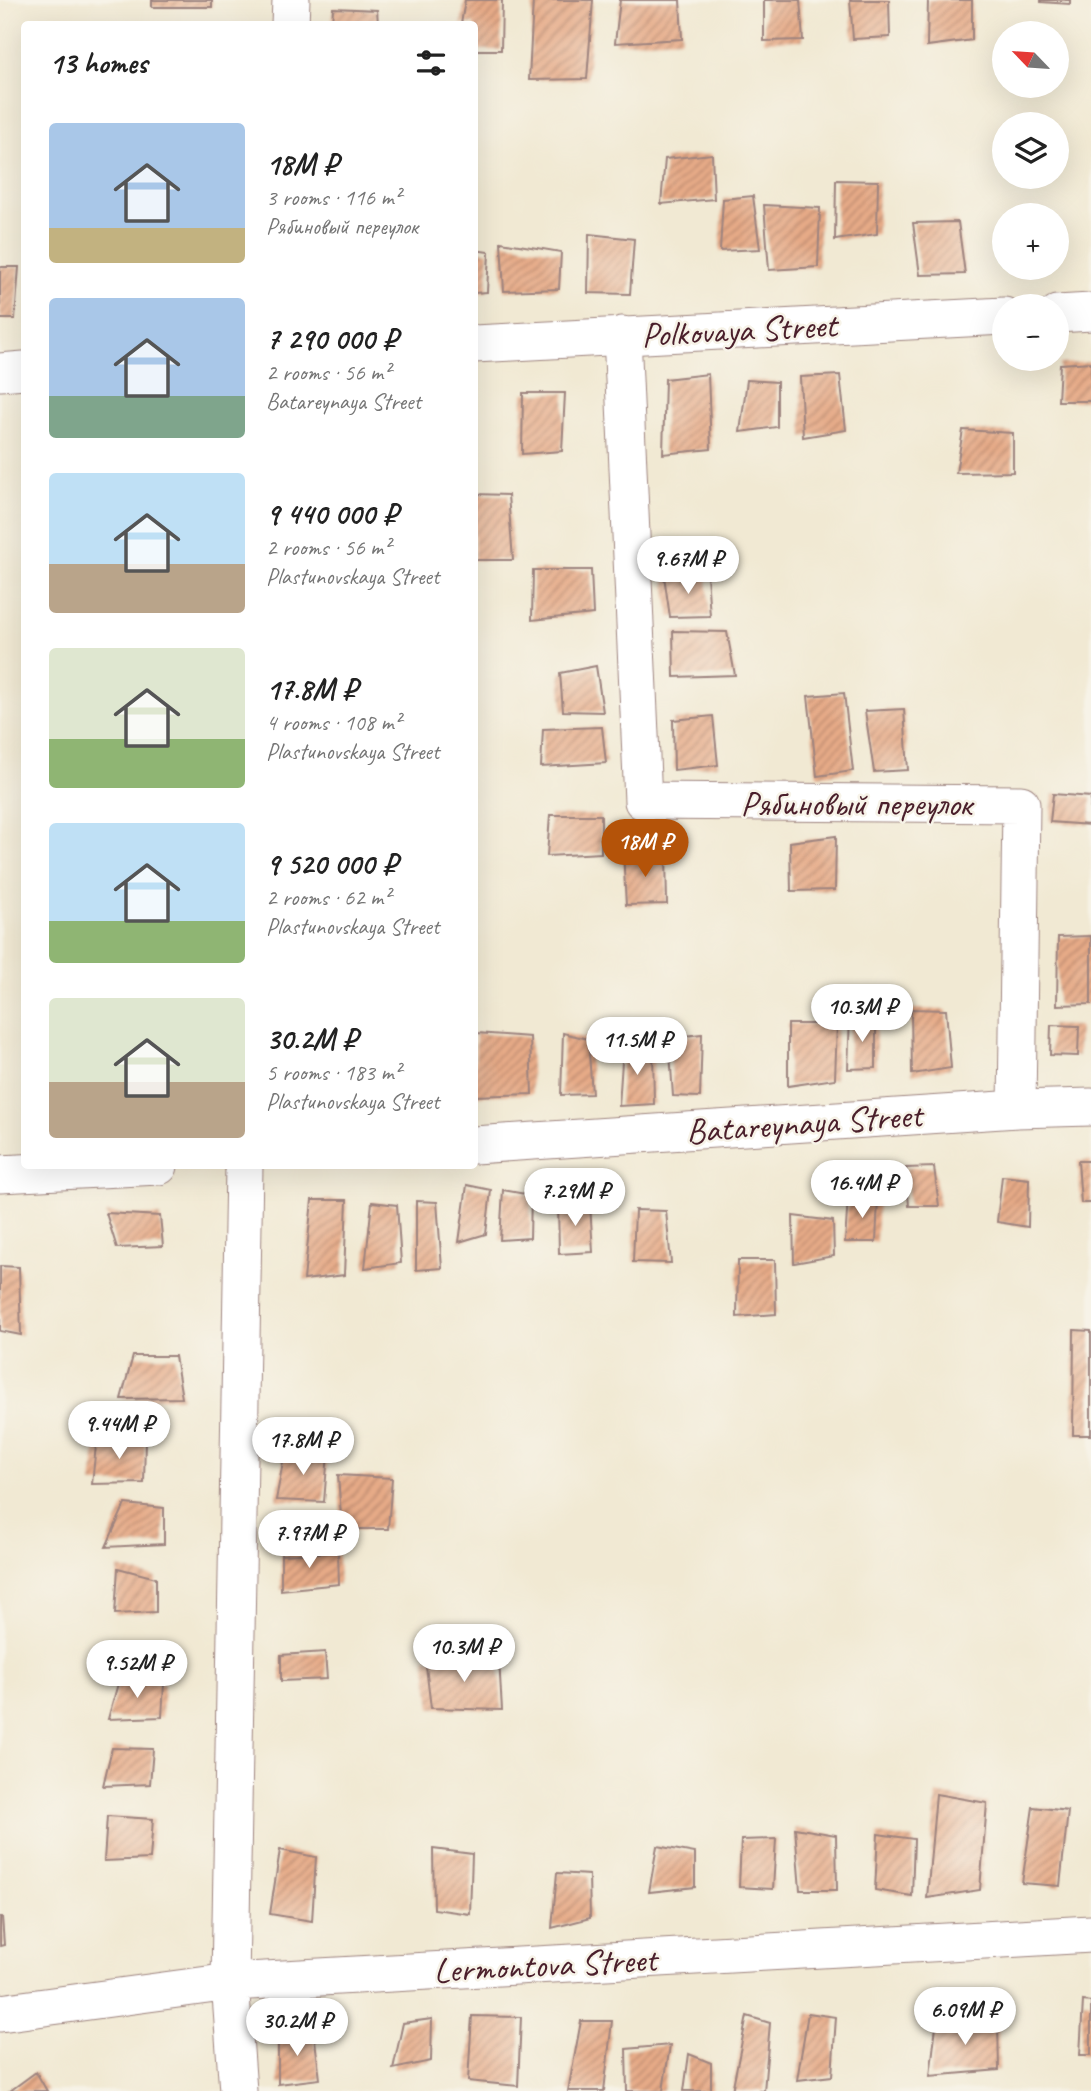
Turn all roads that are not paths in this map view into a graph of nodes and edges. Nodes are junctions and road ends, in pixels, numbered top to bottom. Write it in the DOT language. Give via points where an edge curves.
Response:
graph roads {
  1 [pos="291,0"];
  2 [pos="290,21"];
  3 [pos="1091,312"];
  4 [pos="1069,313"];
  5 [pos="992,317"];
  6 [pos="622,335"];
  7 [pos="478,344"];
  8 [pos="21,370"];
  9 [pos="0,372"];
  10 [pos="1091,1107"];
  11 [pos="1017,1109"];
  12 [pos="478,1145"];
  13 [pos="99,1169"];
  14 [pos="244,1169"];
  15 [pos="0,1174"];
  16 [pos="1091,1934"];
  17 [pos="230,1982"];
  18 [pos="0,2013"];
  19 [pos="238,2091"];
  1 -- 2 [label="street"];
  3 -- 4 [label="street"];
  5 -- 6 [label="street, Polkovaya Street"];
  6 -- 7 [label="street, Polkovaya Street"];
  6 -- 11 [label="street, Рябиновый переулок" via="643,801 1021,804"];
  8 -- 9 [label="street"];
  10 -- 11 [label="street, Batareynaya Street"];
  11 -- 12 [label="street, Batareynaya Street"];
  13 -- 15 [label="street"];
  14 -- 17 [label="street"];
  16 -- 17 [label="street, Lermontova Street"];
  17 -- 18 [label="street, Lermontova Street"];
  17 -- 19 [label="street"];
}
